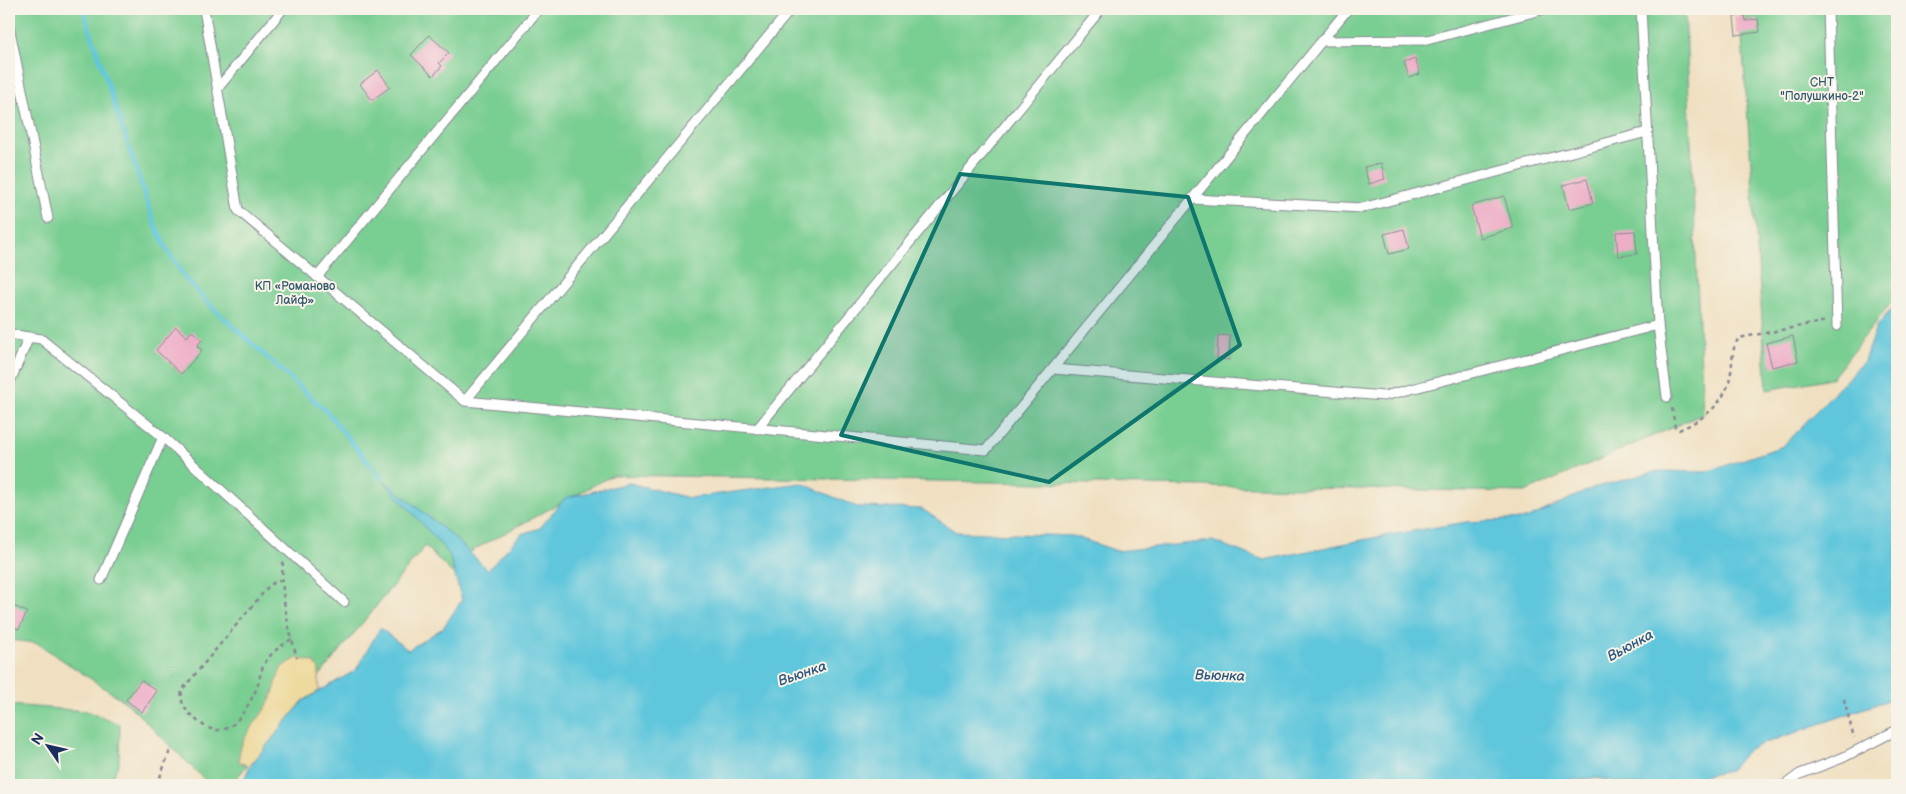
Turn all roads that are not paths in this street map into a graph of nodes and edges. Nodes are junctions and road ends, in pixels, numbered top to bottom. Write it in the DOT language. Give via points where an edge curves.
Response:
graph roads {
  1 [pos="204,9"];
  2 [pos="283,9"];
  3 [pos="539,9"];
  4 [pos="790,9"];
  5 [pos="1101,9"];
  6 [pos="1348,9"];
  7 [pos="1545,9"];
  8 [pos="1640,9"];
  9 [pos="1828,9"];
  10 [pos="9,26"];
  11 [pos="1322,41"];
  12 [pos="218,88"];
  13 [pos="1647,132"];
  14 [pos="1192,199"];
  15 [pos="48,218"];
  16 [pos="317,277"];
  17 [pos="1658,325"];
  18 [pos="1837,326"];
  19 [pos="9,334"];
  20 [pos="29,337"];
  21 [pos="1052,369"];
  22 [pos="9,384"];
  23 [pos="1667,397"];
  24 [pos="465,401"];
  25 [pos="757,429"];
  26 [pos="163,437"];
  27 [pos="101,580"];
  28 [pos="344,602"];
  29 [pos="1897,730"];
  30 [pos="1785,785"];
  1 -- 12 [label="lane"];
  2 -- 12 [label="lane"];
  3 -- 16 [label="lane"];
  4 -- 24 [label="lane"];
  5 -- 25 [label="lane"];
  6 -- 11 [label="lane"];
  7 -- 11 [label="lane" via="1427,40"];
  8 -- 13 [label="lane"];
  9 -- 18 [label="lane"];
  10 -- 15 [label="lane"];
  11 -- 14 [label="lane"];
  12 -- 16 [label="lane" via="238,210"];
  13 -- 14 [label="lane" via="1362,208"];
  13 -- 17 [label="lane"];
  14 -- 21 [label="lane"];
  16 -- 24 [label="lane"];
  17 -- 21 [label="lane" via="1384,396"];
  17 -- 23 [label="lane"];
  19 -- 20 [label="lane"];
  20 -- 22 [label="lane"];
  20 -- 26 [label="lane" via="41,340"];
  21 -- 25 [label="lane" via="986,450"];
  24 -- 25 [label="lane"];
  26 -- 27 [label="lane"];
  26 -- 28 [label="lane"];
  29 -- 30 [label="lane" via="1842,758 1800,774"];
}
